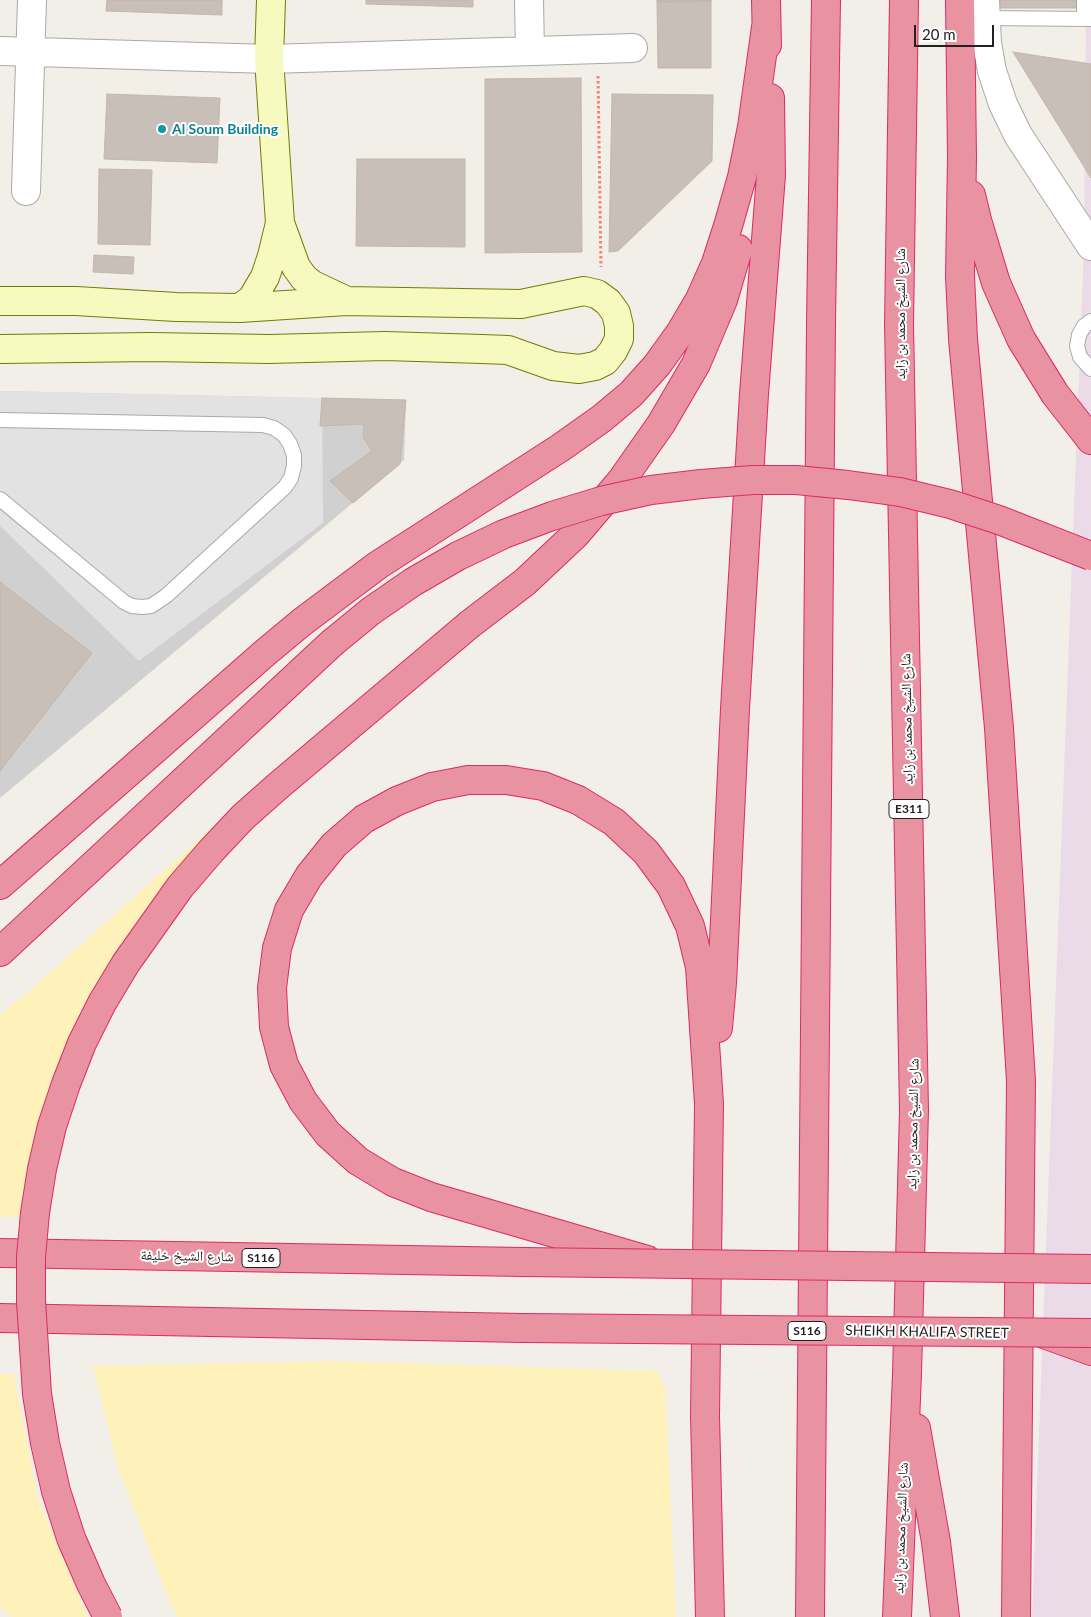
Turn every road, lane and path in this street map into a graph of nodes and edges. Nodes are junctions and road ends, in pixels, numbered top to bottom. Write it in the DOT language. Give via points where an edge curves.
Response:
graph roads {
  1 [pos="32,0"];
  2 [pos="271,0"];
  3 [pos="529,0"];
  4 [pos="766,0"];
  5 [pos="826,0"];
  6 [pos="904,0"];
  7 [pos="960,0"];
  8 [pos="1084,0"];
  9 [pos="985,9"];
  10 [pos="1088,19"];
  11 [pos="766,27"];
  12 [pos="633,48"];
  13 [pos="598,49"];
  14 [pos="0,51"];
  15 [pos="31,51"];
  16 [pos="530,51"];
  17 [pos="269,59"];
  18 [pos="770,78"];
  19 [pos="962,157"];
  20 [pos="26,191"];
  21 [pos="280,223"];
  22 [pos="1091,246"];
  23 [pos="597,294"];
  24 [pos="346,300"];
  25 [pos="0,302"];
  26 [pos="240,308"];
  27 [pos="1091,321"];
  28 [pos="0,349"];
  29 [pos="1091,370"];
  30 [pos="0,420"];
  31 [pos="1091,440"];
  32 [pos="0,499"];
  33 [pos="1091,556"];
  34 [pos="0,885"];
  35 [pos="0,952"];
  36 [pos="709,1104"];
  37 [pos="0,1253"];
  38 [pos="662,1264"];
  39 [pos="1091,1269"];
  40 [pos="0,1318"];
  41 [pos="1040,1333"];
  42 [pos="1091,1333"];
  43 [pos="1091,1351"];
  44 [pos="907,1374"];
  45 [pos="1018,1451"];
  46 [pos="108,1617"];
  47 [pos="710,1617"];
  48 [pos="810,1617"];
  49 [pos="897,1617"];
  50 [pos="945,1617"];
  51 [pos="1004,1617"];
  52 [pos="1016,1617"];
  1 -- 15 [label="street"];
  2 -- 17 [label="street"];
  3 -- 16 [label="street"];
  4 -- 11 [label="highway"];
  5 -- 48 [label="highway" via="820,343"];
  6 -- 44 [label="highway, شارع الشيخ محمد بن زايد / E311" via="899,324 914,1110"];
  7 -- 19 [label="highway"];
  8 -- 10 [label="lane"];
  9 -- 10 [label="lane"];
  9 -- 22 [label="street" via="992,71 1003,104 1018,135"];
  11 -- 18 [label="highway"];
  11 -- 34 [label="highway" via="749,144 716,263 680,333 651,372 601,419 378,565 302,622"];
  12 -- 13 [label="street"];
  13 -- 16 [label="street"];
  13 -- 23 [label="path" via="601,277"];
  14 -- 15 [label="street"];
  15 -- 17 [label="street"];
  15 -- 20 [label="street"];
  16 -- 17 [label="street"];
  17 -- 21 [label="street"];
  18 -- 36 [label="highway" via="771,175 753,404 722,984"];
  18 -- 46 [label="highway, bridge" via="757,168 724,300 696,364 656,432 622,481 525,582 470,624 243,817 174,894 126,963 82,1043 52,1126 42,1169 34,1213 31,1301 37,1394 56,1491 90,1584"];
  19 -- 31 [label="highway" via="996,283 1021,339 1055,394"];
  19 -- 45 [label="highway" via="960,276 963,339 999,728 1021,1081"];
  21 -- 24 [label="street" via="296,267 304,278"];
  21 -- 26 [label="street" via="265,277 252,299"];
  23 -- 24 [label="street" via="584,291 521,304"];
  23 -- 28 [label="street" via="616,313 619,339 604,361 579,369 553,366 508,350 482,348"];
  24 -- 26 [label="street"];
  25 -- 26 [label="street" via="76,301"];
  27 -- 29 [label="lane" via="1084,326 1077,346 1080,357"];
  30 -- 32 [label="lane" via="263,425 284,435 294,455 291,478 285,487 166,596 150,606 132,606 124,602"];
  33 -- 35 [label="highway, bridge" via="950,504 900,492 796,480 753,480 651,490 552,516 458,556 371,610"];
  36 -- 38 [label="highway, bridge" via="700,967 690,926 671,886 646,852 614,822 578,800 543,786 506,780 468,780 432,787 397,801 364,820 334,845 308,876 289,910 277,948 272,988 274,1027 284,1065 303,1101 328,1134 358,1161 393,1182 431,1197"];
  36 -- 47 [label="highway" via="705,1416"];
  37 -- 38 [label="highway, شارع الشيخ خليفة / S116, bridge"];
  38 -- 39 [label="highway, S116, bridge"];
  40 -- 41 [label="highway, SHEIKH KHALIFA STREET / S116, bridge"];
  41 -- 42 [label="highway, SHEIKH KHALIFA STREET / S116, bridge"];
  41 -- 43 [label="highway"];
  44 -- 49 [label="highway, شارع الشيخ محمد بن زايد / E311"];
  44 -- 50 [label="highway" via="936,1542"];
  45 -- 51 [label="highway"];
  45 -- 52 [label="highway"];
}
